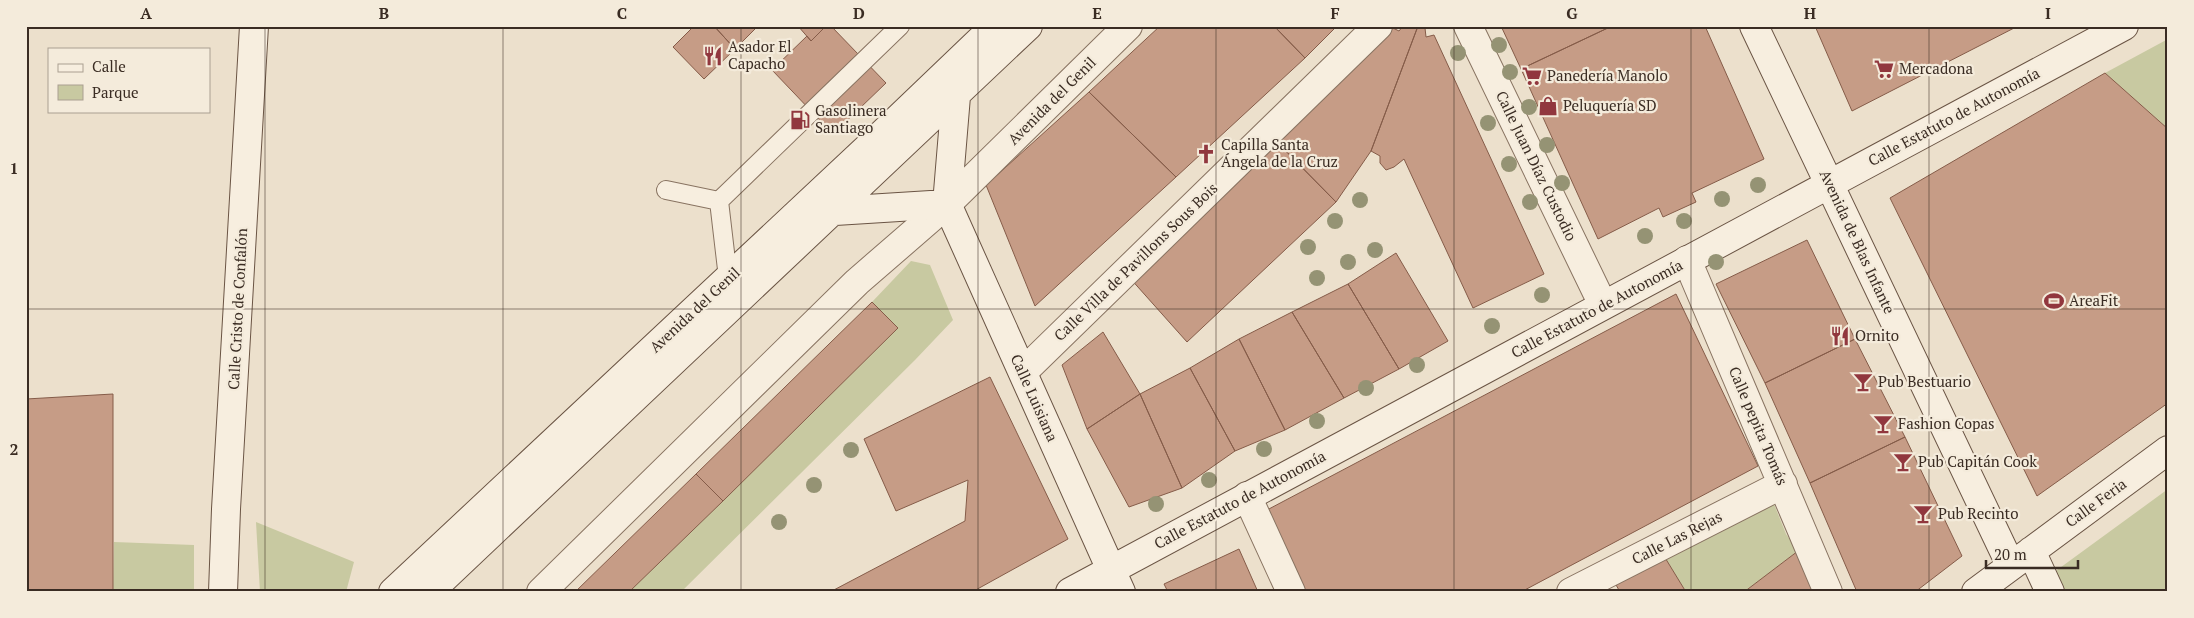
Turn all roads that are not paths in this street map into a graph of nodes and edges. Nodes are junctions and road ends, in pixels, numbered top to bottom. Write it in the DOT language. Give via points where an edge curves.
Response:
graph roads {
  1 [pos="254,26"];
  2 [pos="900,26"];
  3 [pos="995,26"];
  4 [pos="1028,26"];
  5 [pos="1128,26"];
  6 [pos="1378,26"];
  7 [pos="1468,26"];
  8 [pos="1754,26"];
  9 [pos="2124,26"];
  10 [pos="956,96"];
  11 [pos="1830,184"];
  12 [pos="666,190"];
  13 [pos="719,201"];
  14 [pos="947,204"];
  15 [pos="835,211"];
  16 [pos="1687,260"];
  17 [pos="728,278"];
  18 [pos="1603,305"];
  19 [pos="1022,372"];
  20 [pos="2168,450"];
  21 [pos="1783,484"];
  22 [pos="1246,496"];
  23 [pos="2021,559"];
  24 [pos="1116,581"];
  25 [pos="227,586"];
  26 [pos="1984,589"];
  27 [pos="538,591"];
  28 [pos="392,592"];
  29 [pos="429,592"];
  30 [pos="1070,592"];
  31 [pos="1291,592"];
  32 [pos="1571,592"];
  33 [pos="1828,592"];
  34 [pos="2050,592"];
  1 -- 25 [label="street, Calle Cristo de Confalón" via="226,499"];
  2 -- 13 [label="lane"];
  3 -- 17 [label="street, Avenida del Genil"];
  4 -- 10 [label="street, Avenida del Genil"];
  5 -- 14 [label="street, Avenida del Genil"];
  6 -- 19 [label="street, Calle Villa de Pavillons Sous Bois"];
  7 -- 18 [label="street, Calle Juan Díaz Custodio"];
  8 -- 11 [label="street, Avenida de Blas Infante"];
  9 -- 11 [label="street, Calle Estatuto de Autonomía"];
  10 -- 14 [label="street, Calle Luisiana"];
  10 -- 15 [label="street, Avenida del Genil"];
  11 -- 16 [label="street, Calle Estatuto de Autonomía"];
  11 -- 23 [label="street, Avenida de Blas Infante"];
  12 -- 13 [label="lane"];
  13 -- 17 [label="lane"];
  14 -- 15 [label="street"];
  14 -- 19 [label="street, Calle Luisiana"];
  14 -- 27 [label="street, Avenida del Genil" via="857,282"];
  15 -- 29 [label="street, Avenida del Genil"];
  16 -- 18 [label="street, Calle Estatuto de Autonomía"];
  16 -- 21 [label="street, Calle pepita Tomás"];
  17 -- 28 [label="street, Avenida del Genil"];
  18 -- 22 [label="street, Calle Estatuto de Autonomía"];
  19 -- 24 [label="street, Calle Luisiana"];
  20 -- 23 [label="street, Calle Feria"];
  21 -- 32 [label="street, Calle Las Rejas"];
  21 -- 33 [label="street, Calle pepita Tomás"];
  22 -- 24 [label="street, Calle Estatuto de Autonomía"];
  22 -- 31 [label="street"];
  23 -- 26 [label="street, Calle Feria"];
  23 -- 34 [label="street, Avenida de Blas Infante"];
  24 -- 30 [label="street, Calle Estatuto de Autonomía"];
}
